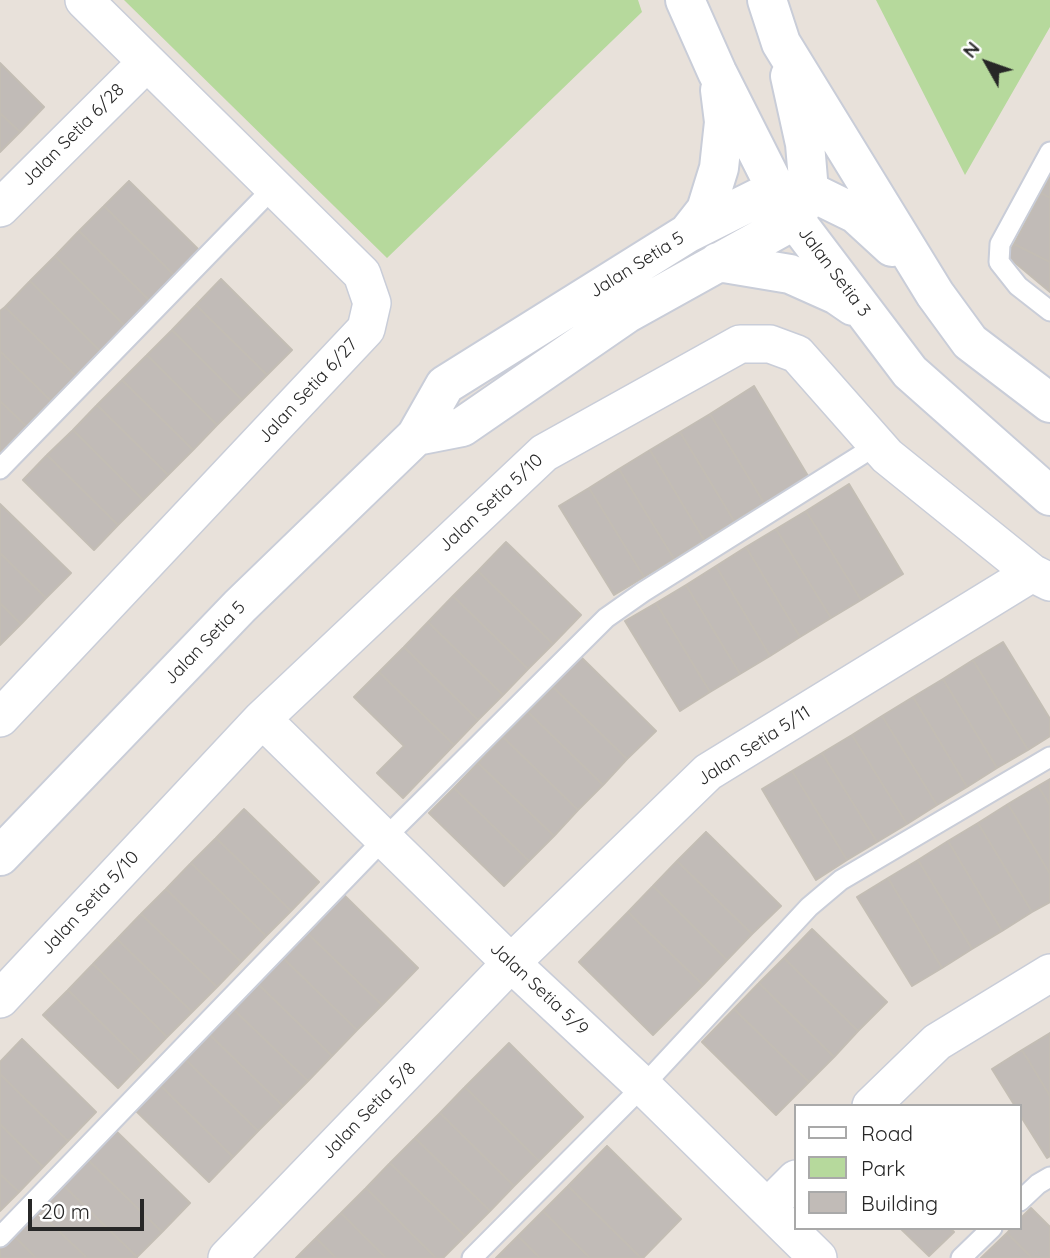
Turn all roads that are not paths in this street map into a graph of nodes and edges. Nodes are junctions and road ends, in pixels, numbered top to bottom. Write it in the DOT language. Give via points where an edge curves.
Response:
graph roads {
  1 [pos="84,0"];
  2 [pos="685,0"];
  3 [pos="766,0"];
  4 [pos="781,43"];
  5 [pos="147,62"];
  6 [pos="717,72"];
  7 [pos="1050,152"];
  8 [pos="274,187"];
  9 [pos="793,200"];
  10 [pos="0,208"];
  11 [pos="688,233"];
  12 [pos="718,262"];
  13 [pos="935,295"];
  14 [pos="1050,311"];
  15 [pos="866,315"];
  16 [pos="1050,403"];
  17 [pos="416,436"];
  18 [pos="877,445"];
  19 [pos="0,469"];
  20 [pos="1050,496"];
  21 [pos="1041,577"];
  22 [pos="0,718"];
  23 [pos="262,719"];
  24 [pos="1050,757"];
  25 [pos="384,839"];
  26 [pos="0,856"];
  27 [pos="511,963"];
  28 [pos="1050,973"];
  29 [pos="0,999"];
  30 [pos="643,1086"];
  31 [pos="873,1104"];
  32 [pos="1050,1177"];
  33 [pos="794,1181"];
  34 [pos="1022,1199"];
  35 [pos="767,1208"];
  36 [pos="990,1230"];
  37 [pos="0,1237"];
  38 [pos="227,1258"];
  39 [pos="472,1258"];
  40 [pos="818,1258"];
  41 [pos="961,1258"];
  1 -- 5 [label="street, Jalan Setia 6/27"];
  2 -- 6 [label="street, Jalan Setia 3"];
  3 -- 4 [label="street"];
  4 -- 9 [label="street" via="805,145"];
  4 -- 13 [label="street"];
  5 -- 8 [label="street, Jalan Setia 6/27"];
  5 -- 10 [label="street, Jalan Setia 6/28"];
  6 -- 9 [label="street, Jalan Setia 3"];
  6 -- 11 [label="street" via="724,122 719,168 706,210"];
  7 -- 14 [label="lane" via="1000,244 999,262 1018,286"];
  8 -- 19 [label="lane"];
  8 -- 22 [label="street, Jalan Setia 6/27" via="362,274 372,303 366,329"];
  9 -- 11 [label="street, Jalan Setia 5"];
  9 -- 12 [label="street, Jalan Setia 5"];
  9 -- 13 [label="street" via="856,214 884,237"];
  9 -- 15 [label="street, Jalan Setia 3"];
  11 -- 17 [label="street, Jalan Setia 5" via="445,385"];
  12 -- 15 [label="street" via="790,274 837,295"];
  12 -- 17 [label="street, Jalan Setia 5" via="626,314 462,427"];
  13 -- 16 [label="street" via="970,342"];
  15 -- 20 [label="street, Jalan Setia 3" via="910,372"];
  17 -- 26 [label="street, Jalan Setia 5" via="240,606"];
  18 -- 21 [label="street, Jalan Setia 5/10"];
  18 -- 23 [label="street, Jalan Setia 5/10" via="797,354 769,344 740,344 544,453"];
  18 -- 25 [label="lane" via="606,618"];
  21 -- 27 [label="street, Jalan Setia 5/11" via="708,772"];
  23 -- 25 [label="street, Jalan Setia 5/9"];
  23 -- 29 [label="street, Jalan Setia 5/10"];
  24 -- 30 [label="lane" via="841,880 809,908"];
  25 -- 27 [label="street, Jalan Setia 5/9"];
  25 -- 37 [label="lane"];
  27 -- 30 [label="street, Jalan Setia 5/9"];
  27 -- 38 [label="street, Jalan Setia 5/8"];
  28 -- 31 [label="street" via="937,1042"];
  30 -- 35 [label="street, Jalan Setia 5/9"];
  30 -- 39 [label="lane"];
  32 -- 34 [label="lane"];
  33 -- 35 [label="street"];
  35 -- 40 [label="street, Jalan Setia 5/9"];
  36 -- 41 [label="lane"];
}
